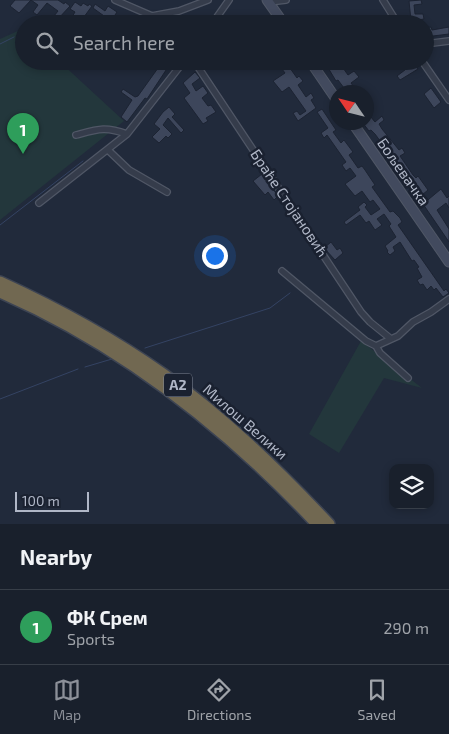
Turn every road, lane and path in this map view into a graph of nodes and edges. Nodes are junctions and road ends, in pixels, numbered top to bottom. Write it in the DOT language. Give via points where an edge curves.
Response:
graph roads {
  1 [pos="115,0"];
  2 [pos="208,0"];
  3 [pos="229,0"];
  4 [pos="286,0"];
  5 [pos="383,0"];
  6 [pos="268,1"];
  7 [pos="150,15"];
  8 [pos="157,15"];
  9 [pos="218,15"];
  10 [pos="278,15"];
  11 [pos="392,15"];
  12 [pos="449,41"];
  13 [pos="434,43"];
  14 [pos="177,70"];
  15 [pos="200,70"];
  16 [pos="316,70"];
  17 [pos="428,70"];
  18 [pos="329,89"];
  19 [pos="449,100"];
  20 [pos="358,130"];
  21 [pos="127,134"];
  22 [pos="76,135"];
  23 [pos="108,150"];
  24 [pos="167,192"];
  25 [pos="39,203"];
  26 [pos="449,262"];
  27 [pos="282,271"];
  28 [pos="0,282"];
  29 [pos="0,292"];
  30 [pos="449,299"];
  31 [pos="391,339"];
  32 [pos="376,346"];
  33 [pos="408,378"];
  34 [pos="317,524"];
  35 [pos="329,524"];
  1 -- 7 [label="street"];
  2 -- 8 [label="street"];
  3 -- 9 [label="street"];
  4 -- 6 [label="street"];
  5 -- 11 [label="street"];
  6 -- 10 [label="main road"];
  12 -- 13 [label="street"];
  14 -- 21 [label="street"];
  15 -- 31 [label="street, Браће Стојановић" via="362,312"];
  16 -- 18 [label="main road"];
  17 -- 19 [label="street"];
  20 -- 26 [label="main road, Бољевачка"];
  21 -- 22 [label="street" via="102,128"];
  21 -- 23 [label="street"];
  23 -- 24 [label="street" via="129,170"];
  23 -- 25 [label="street"];
  27 -- 32 [label="street"];
  28 -- 35 [label="highway, Милош Велики / A2" via="70,316 164,374 280,473"];
  29 -- 34 [label="highway, Милош Велики / A2" via="66,323 159,382 249,456"];
  30 -- 31 [label="street"];
  31 -- 32 [label="street"];
  32 -- 33 [label="street"];
}
